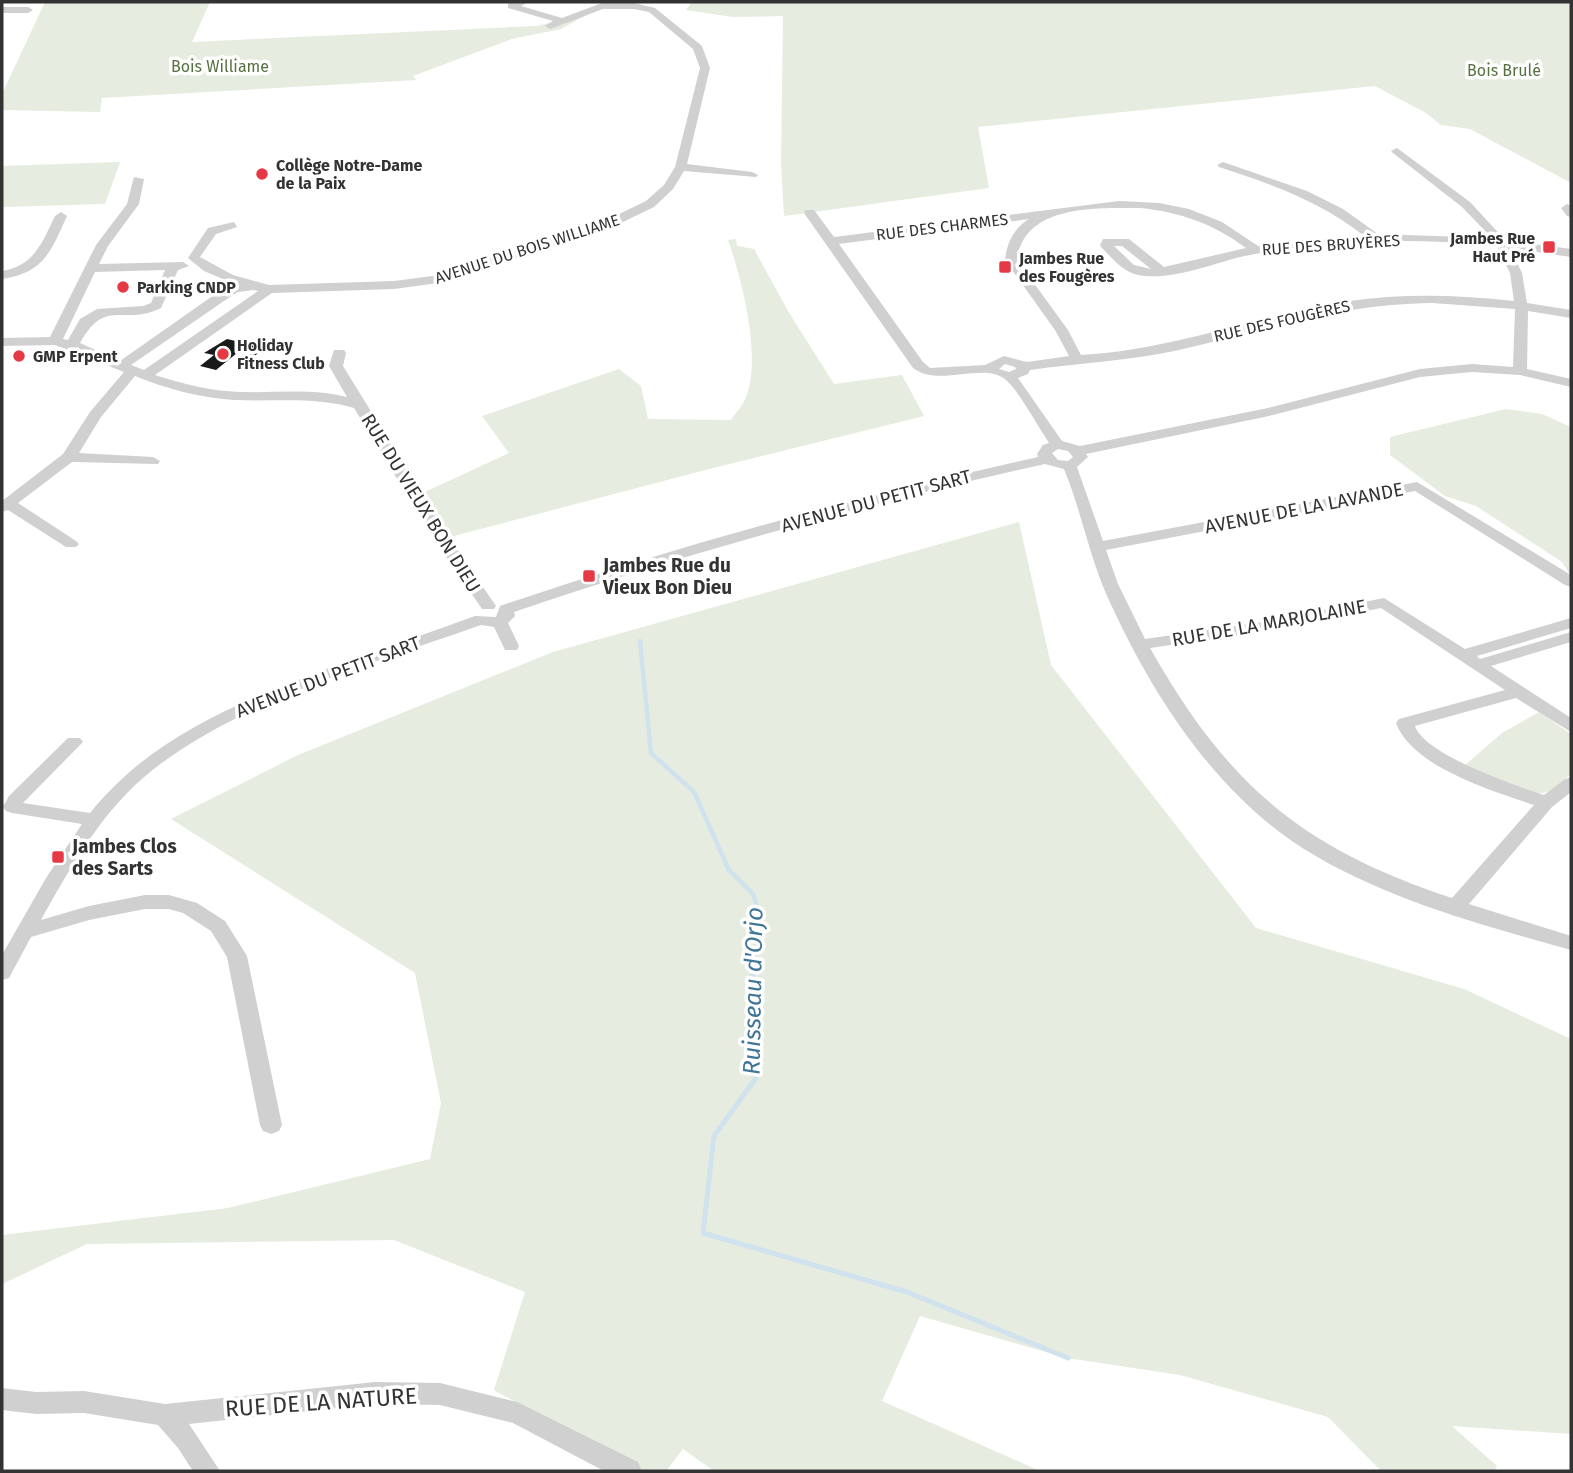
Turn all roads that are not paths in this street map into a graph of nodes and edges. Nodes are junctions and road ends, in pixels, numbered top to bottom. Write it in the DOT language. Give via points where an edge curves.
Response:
graph roads {
  1 [pos="523,2"];
  2 [pos="2,10"];
  3 [pos="28,10"];
  4 [pos="1397,151"];
  5 [pos="1223,165"];
  6 [pos="681,167"];
  7 [pos="752,175"];
  8 [pos="138,179"];
  9 [pos="810,213"];
  10 [pos="1053,213"];
  11 [pos="61,216"];
  12 [pos="1013,218"];
  13 [pos="230,225"];
  14 [pos="1026,226"];
  15 [pos="1375,238"];
  16 [pos="831,241"];
  17 [pos="1504,245"];
  18 [pos="1256,250"];
  19 [pos="1571,253"];
  20 [pos="196,262"];
  21 [pos="173,267"];
  22 [pos="92,268"];
  23 [pos="1161,271"];
  24 [pos="2,275"];
  25 [pos="250,286"];
  26 [pos="235,289"];
  27 [pos="269,289"];
  28 [pos="1520,306"];
  29 [pos="72,307"];
  30 [pos="102,312"];
  31 [pos="1571,314"];
  32 [pos="55,341"];
  33 [pos="2,342"];
  34 [pos="72,345"];
  35 [pos="339,353"];
  36 [pos="1077,359"];
  37 [pos="1023,368"];
  38 [pos="991,369"];
  39 [pos="135,370"];
  40 [pos="1520,371"];
  41 [pos="1010,376"];
  42 [pos="1571,383"];
  43 [pos="359,405"];
  44 [pos="1057,446"];
  45 [pos="1078,451"];
  46 [pos="69,457"];
  47 [pos="1047,459"];
  48 [pos="153,461"];
  49 [pos="1069,465"];
  50 [pos="6,506"];
  51 [pos="71,544"];
  52 [pos="1095,547"];
  53 [pos="1571,582"];
  54 [pos="484,613"];
  55 [pos="502,615"];
  56 [pos="1571,623"];
  57 [pos="1571,637"];
  58 [pos="1139,645"];
  59 [pos="511,646"];
  60 [pos="1463,655"];
  61 [pos="1480,664"];
  62 [pos="1518,692"];
  63 [pos="1571,726"];
  64 [pos="74,742"];
  65 [pos="1571,783"];
  66 [pos="1546,803"];
  67 [pos="95,820"];
  68 [pos="1457,905"];
  69 [pos="24,932"];
  70 [pos="1571,943"];
  71 [pos="2,973"];
  72 [pos="271,1125"];
  73 [pos="2,1399"];
  74 [pos="164,1415"];
  75 [pos="207,1471"];
  76 [pos="629,1471"];
  1 -- 6 [label="street, AVENUE DU BOIS WILLIAME" via="511,6 556,23 602,6 652,10 698,48 705,68"];
  2 -- 3 [label="street"];
  4 -- 17 [label="street" via="1462,201"];
  5 -- 15 [label="street" via="1315,197"];
  6 -- 7 [label="street"];
  6 -- 27 [label="street, AVENUE DU BOIS WILLIAME" via="650,204 619,219 452,276 394,285"];
  8 -- 22 [label="street" via="133,204 102,244"];
  9 -- 16 [label="street"];
  10 -- 12 [label="street, RUE DES CHARMES"];
  10 -- 14 [label="street"];
  10 -- 18 [label="street, RUE DES CHARMES" via="1116,205 1172,208 1226,229"];
  11 -- 24 [label="street" via="39,261"];
  12 -- 14 [label="street"];
  12 -- 16 [label="street, RUE DES CHARMES"];
  13 -- 20 [label="street" via="212,231"];
  14 -- 36 [label="street" via="1015,241 1011,260"];
  15 -- 17 [label="street, RUE DES BRUYÈRES"];
  15 -- 18 [label="street, RUE DES BRUYÈRES"];
  16 -- 38 [label="street" via="918,365 927,372"];
  17 -- 19 [label="street, RUE DES BRUYÈRES"];
  17 -- 28 [label="street" via="1517,274"];
  18 -- 23 [label="street, RUE DES BRUYÈRES"];
  20 -- 21 [label="street"];
  20 -- 25 [label="street"];
  20 -- 26 [label="street"];
  21 -- 22 [label="street"];
  21 -- 30 [label="street" via="152,308"];
  22 -- 29 [label="street"];
  25 -- 26 [label="street"];
  25 -- 27 [label="street, AVENUE DU BOIS WILLIAME"];
  26 -- 39 [label="street"];
  27 -- 39 [label="street"];
  28 -- 31 [label="street, RUE DES FOUGÈRES"];
  28 -- 36 [label="street, RUE DES FOUGÈRES" via="1433,299 1349,304 1191,343"];
  28 -- 40 [label="street"];
  29 -- 30 [label="street"];
  29 -- 32 [label="street"];
  30 -- 34 [label="street" via="85,322"];
  32 -- 33 [label="street, RUE DU VIEUX BON DIEU"];
  32 -- 34 [label="street, RUE DU VIEUX BON DIEU"];
  34 -- 39 [label="street, RUE DU VIEUX BON DIEU"];
  35 -- 43 [label="street" via="336,366"];
  36 -- 37 [label="street, RUE DES FOUGÈRES"];
  37 -- 38 [label="street" via="1004,360 993,363"];
  37 -- 41 [label="street" via="1020,374"];
  38 -- 41 [label="street"];
  39 -- 43 [label="street, RUE DU VIEUX BON DIEU" via="197,392 321,395"];
  39 -- 46 [label="street" via="95,415"];
  40 -- 42 [label="street"];
  40 -- 45 [label="street" via="1472,368 1420,373 1269,412"];
  41 -- 44 [label="street"];
  43 -- 54 [label="street, RUE DU VIEUX BON DIEU"];
  44 -- 45 [label="street"];
  44 -- 47 [label="street" via="1048,448"];
  45 -- 49 [label="street" via="1078,462"];
  46 -- 48 [label="street"];
  46 -- 50 [label="street"];
  47 -- 49 [label="street"];
  47 -- 55 [label="street, AVENUE DU PETIT SART" via="947,480 652,561"];
  49 -- 52 [label="street"];
  50 -- 51 [label="street"];
  52 -- 53 [label="street, AVENUE DE LA LAVANDE" via="1416,486"];
  52 -- 58 [label="street"];
  54 -- 55 [label="street, RUE DU VIEUX BON DIEU" via="485,622"];
  54 -- 67 [label="street, AVENUE DU PETIT SART" via="240,709 162,754"];
  55 -- 59 [label="street"];
  56 -- 60 [label="street"];
  57 -- 61 [label="street"];
  58 -- 60 [label="street, RUE DE LA MARJOLAINE" via="1384,603"];
  58 -- 68 [label="street" via="1197,738 1250,797 1348,865 1412,893"];
  60 -- 61 [label="street, RUE DE LA MARJOLAINE"];
  61 -- 62 [label="street, RUE DE LA MARJOLAINE"];
  62 -- 63 [label="street, RUE DE LA MARJOLAINE"];
  62 -- 66 [label="street" via="1416,719 1405,723 1405,729 1427,750 1461,769"];
  64 -- 67 [label="street" via="12,807"];
  65 -- 66 [label="street"];
  66 -- 68 [label="street"];
  67 -- 69 [label="street, AVENUE DU PETIT SART"];
  68 -- 70 [label="street"];
  69 -- 71 [label="street, AVENUE DU PETIT SART"];
  69 -- 72 [label="street" via="145,902 190,908 218,926 237,956"];
  73 -- 74 [label="street" via="84,1402"];
  74 -- 75 [label="street"];
  74 -- 76 [label="street, RUE DE LA NATURE" via="375,1393 440,1394 517,1413"];
}
